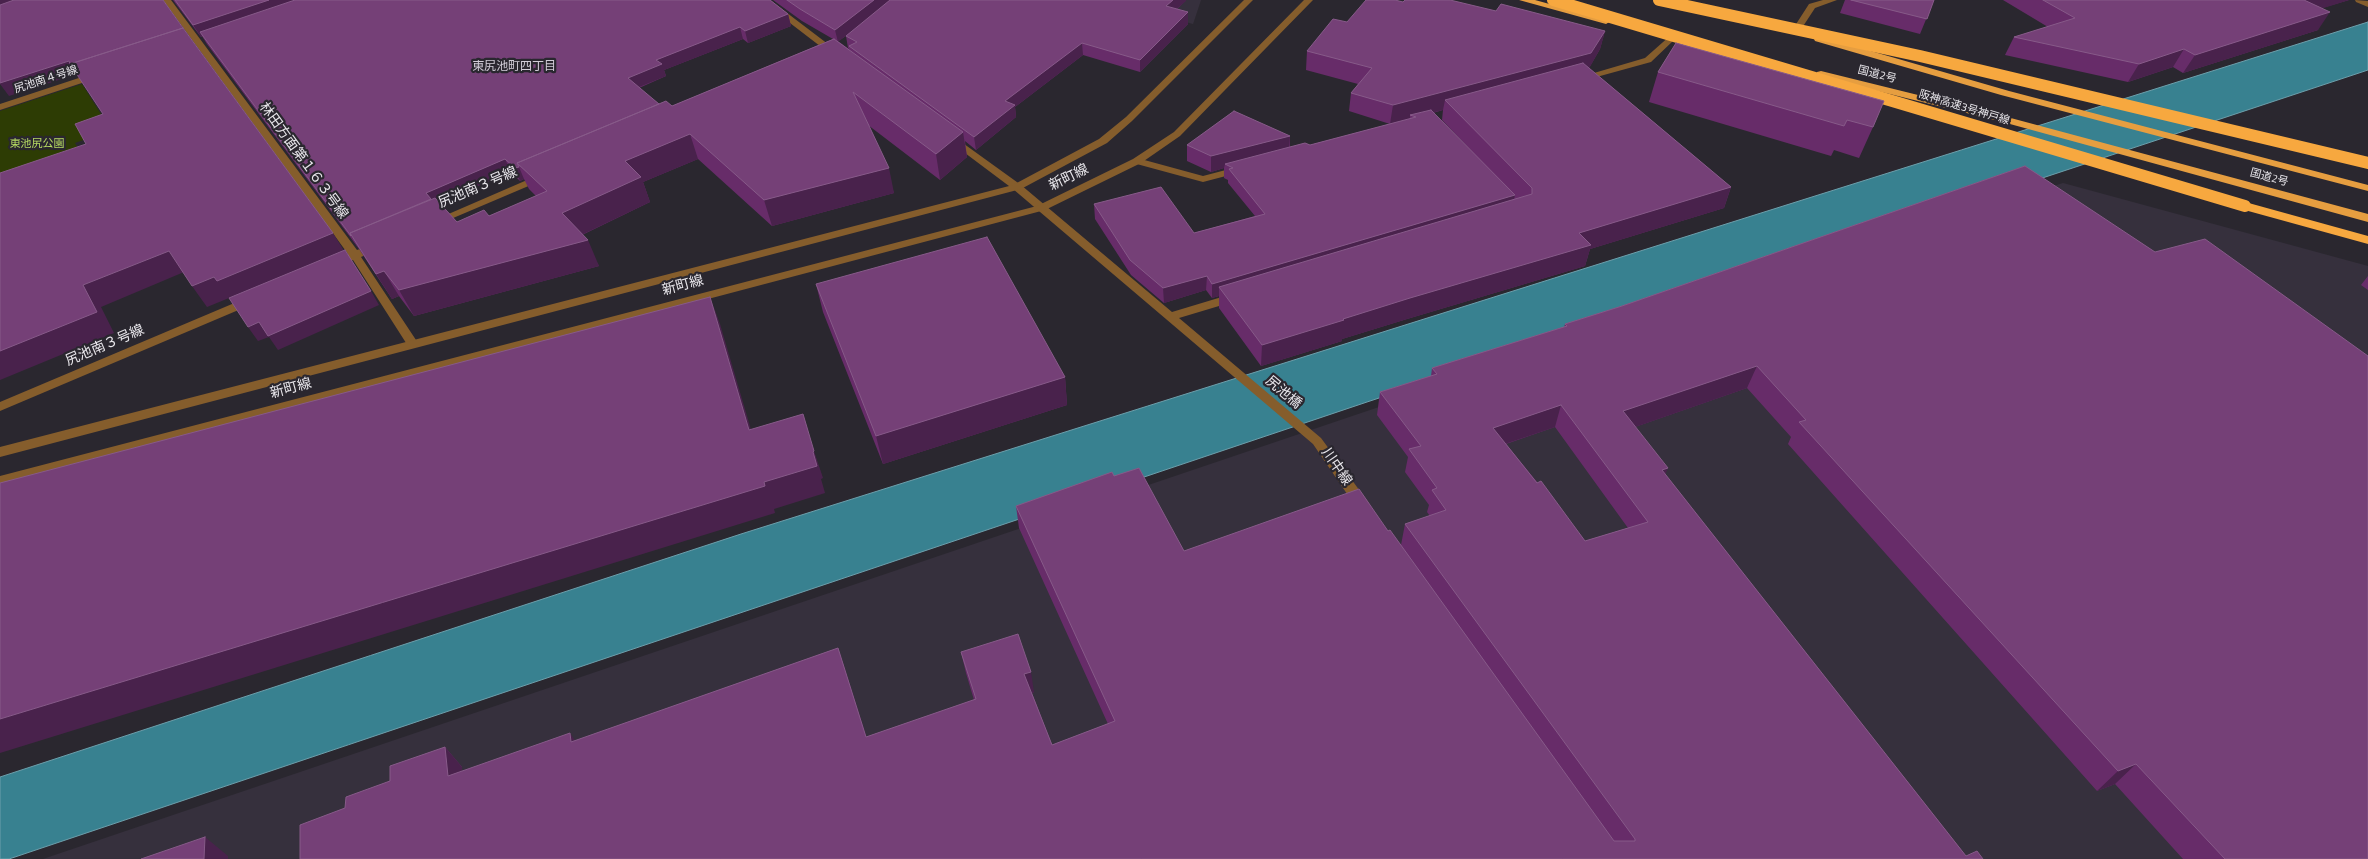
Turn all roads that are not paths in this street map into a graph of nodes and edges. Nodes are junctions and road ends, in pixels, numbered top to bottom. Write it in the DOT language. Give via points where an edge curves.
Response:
graph roads {
  1 [pos="167,0"];
  2 [pos="764,0"];
  3 [pos="1250,0"];
  4 [pos="1309,0"];
  5 [pos="1524,0"];
  6 [pos="1553,0"];
  7 [pos="1659,0"];
  8 [pos="1677,0"];
  9 [pos="1834,0"];
  10 [pos="2359,0"];
  11 [pos="1813,3"];
  12 [pos="2368,4"];
  13 [pos="1795,32"];
  14 [pos="1671,38"];
  15 [pos="836,53"];
  16 [pos="109,71"];
  17 [pos="1573,80"];
  18 [pos="0,107"];
  19 [pos="944,132"];
  20 [pos="1137,161"];
  21 [pos="2368,162"];
  22 [pos="1251,166"];
  23 [pos="548,174"];
  24 [pos="1017,187"];
  25 [pos="2368,188"];
  26 [pos="1041,208"];
  27 [pos="2368,218"];
  28 [pos="429,224"];
  29 [pos="2368,240"];
  30 [pos="383,244"];
  31 [pos="355,255"];
  32 [pos="328,267"];
  33 [pos="264,294"];
  34 [pos="1245,294"];
  35 [pos="1169,317"];
  36 [pos="412,343"];
  37 [pos="0,407"];
  38 [pos="1317,441"];
  39 [pos="0,452"];
  40 [pos="0,481"];
  41 [pos="1370,515"];
  1 -- 31 [label="street, 林田方面第１６３号線"];
  2 -- 15 [label="street"];
  3 -- 24 [label="street, 新町線" via="1103,141"];
  4 -- 20 [label="street, 新町線" via="1177,134"];
  5 -- 14 [label="highway, 国道2号"];
  6 -- 29 [label="highway, 阪神高速3号神戸線, bridge"];
  7 -- 21 [label="highway, bridge" via="1920,56"];
  8 -- 13 [label="highway, 国道2号"];
  9 -- 11 [label="street"];
  10 -- 12 [label="street"];
  11 -- 13 [label="street"];
  13 -- 25 [label="highway, 国道2号" via="2005,93"];
  14 -- 17 [label="street" via="1648,60"];
  14 -- 27 [label="highway, 国道2号" via="2003,119"];
  16 -- 18 [label="street, 尻池南４号線"];
  19 -- 24 [label="street"];
  20 -- 22 [label="street" via="1203,179"];
  20 -- 26 [label="street, 新町線"];
  23 -- 28 [label="street, 尻池南３号線"];
  24 -- 26 [label="street"];
  24 -- 36 [label="street, 新町線"];
  26 -- 35 [label="street"];
  26 -- 40 [label="street, 新町線"];
  30 -- 31 [label="street"];
  31 -- 32 [label="street"];
  31 -- 36 [label="street, 林田方面第１６３号線"];
  33 -- 37 [label="street, 尻池南３号線"];
  34 -- 35 [label="street"];
  35 -- 38 [label="street, 尻池橋"];
  36 -- 39 [label="street, 新町線"];
  38 -- 41 [label="street, 川中線"];
}
